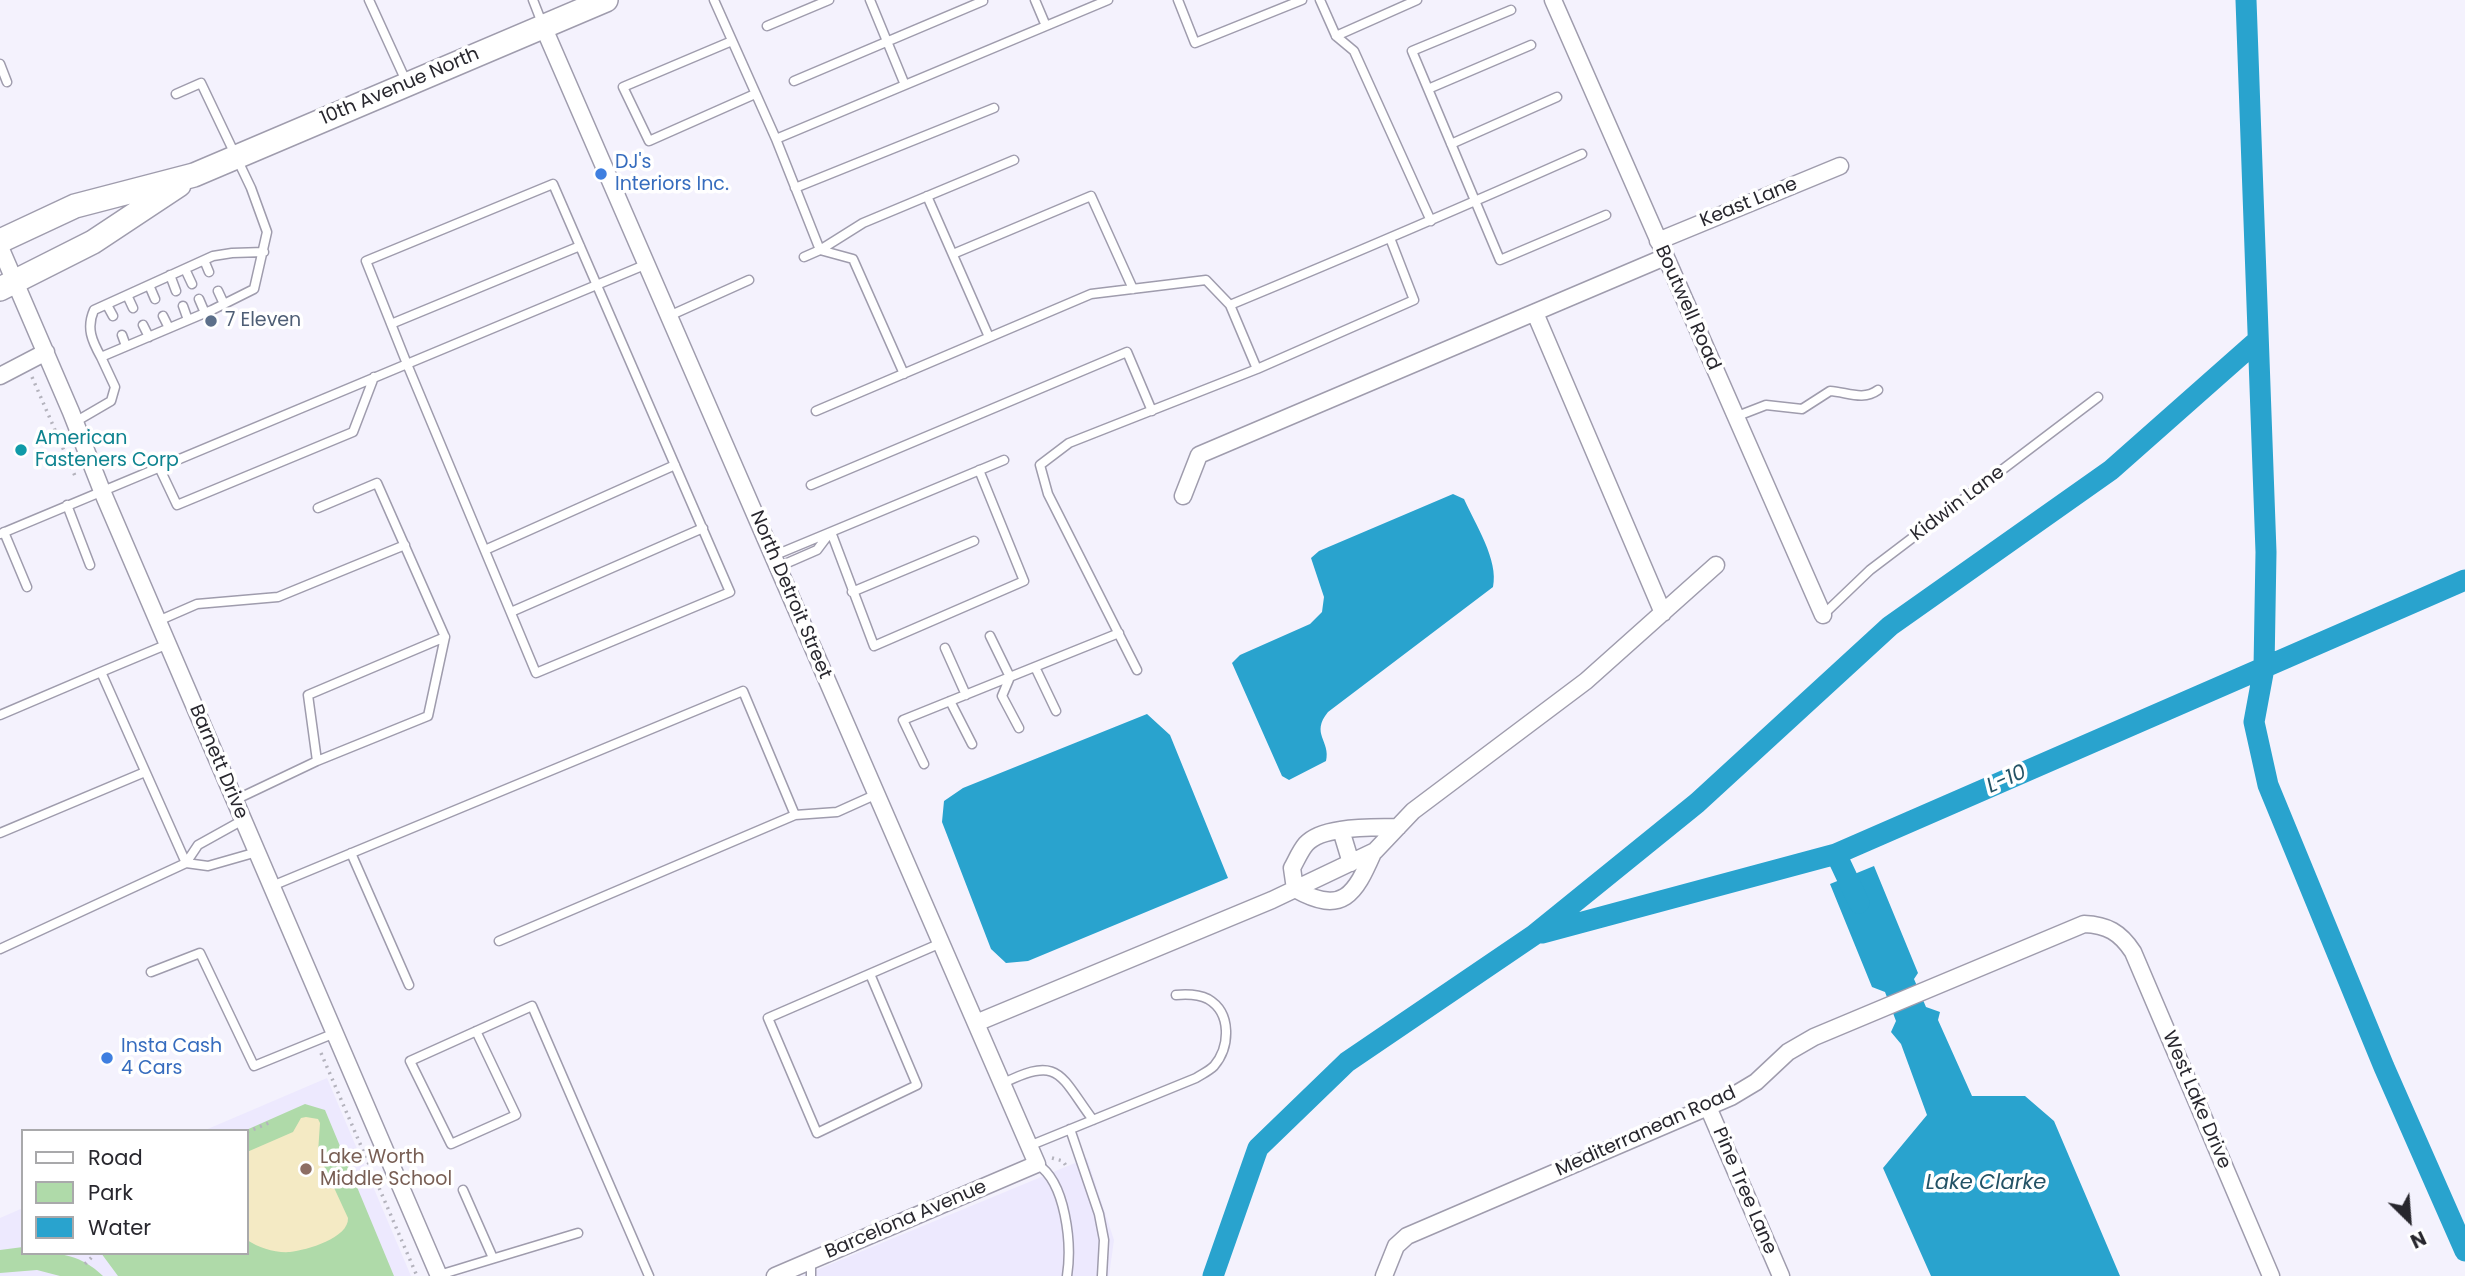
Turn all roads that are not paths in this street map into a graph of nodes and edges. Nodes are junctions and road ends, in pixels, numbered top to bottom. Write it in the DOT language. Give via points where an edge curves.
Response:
graph roads {
  1 [pos="369,0"];
  2 [pos="533,0"];
  3 [pos="606,0"];
  4 [pos="714,0"];
  5 [pos="830,0"];
  6 [pos="870,0"];
  7 [pos="1035,0"];
  8 [pos="1108,0"];
  9 [pos="1178,0"];
  10 [pos="1302,0"];
  11 [pos="1320,0"];
  12 [pos="1417,0"];
  13 [pos="1553,0"];
  14 [pos="983,1"];
  15 [pos="1511,10"];
  16 [pos="543,26"];
  17 [pos="767,26"];
  18 [pos="1046,26"];
  19 [pos="1336,36"];
  20 [pos="732,41"];
  21 [pos="887,41"];
  22 [pos="1531,45"];
  23 [pos="0,64"];
  24 [pos="794,81"];
  25 [pos="7,82"];
  26 [pos="407,84"];
  27 [pos="905,85"];
  28 [pos="1428,89"];
  29 [pos="176,94"];
  30 [pos="755,94"];
  31 [pos="1557,97"];
  32 [pos="994,108"];
  33 [pos="776,139"];
  34 [pos="1451,144"];
  35 [pos="1582,154"];
  36 [pos="236,157"];
  37 [pos="1014,160"];
  38 [pos="1840,166"];
  39 [pos="194,175"];
  40 [pos="795,188"];
  41 [pos="927,196"];
  42 [pos="1476,201"];
  43 [pos="1606,215"];
  44 [pos="1431,221"];
  45 [pos="1390,238"];
  46 [pos="0,240"];
  47 [pos="1658,241"];
  48 [pos="580,246"];
  49 [pos="0,247"];
  50 [pos="820,250"];
  51 [pos="264,252"];
  52 [pos="953,254"];
  53 [pos="804,257"];
  54 [pos="1665,257"];
  55 [pos="204,260"];
  56 [pos="647,264"];
  57 [pos="184,269"];
  58 [pos="209,272"];
  59 [pos="170,275"];
  60 [pos="749,280"];
  61 [pos="191,284"];
  62 [pos="7,285"];
  63 [pos="149,285"];
  64 [pos="597,286"];
  65 [pos="1133,289"];
  66 [pos="176,290"];
  67 [pos="218,291"];
  68 [pos="128,295"];
  69 [pos="155,299"];
  70 [pos="198,299"];
  71 [pos="107,304"];
  72 [pos="223,304"];
  73 [pos="1230,305"];
  74 [pos="183,306"];
  75 [pos="134,308"];
  76 [pos="205,313"];
  77 [pos="1535,313"];
  78 [pos="113,316"];
  79 [pos="163,316"];
  80 [pos="669,316"];
  81 [pos="188,320"];
  82 [pos="391,324"];
  83 [pos="143,325"];
  84 [pos="169,328"];
  85 [pos="122,335"];
  86 [pos="149,337"];
  87 [pos="989,337"];
  88 [pos="126,346"];
  89 [pos="46,352"];
  90 [pos="101,357"];
  91 [pos="407,364"];
  92 [pos="1257,369"];
  93 [pos="904,374"];
  94 [pos="0,376"];
  95 [pos="374,377"];
  96 [pos="1878,390"];
  97 [pos="2098,397"];
  98 [pos="816,411"];
  99 [pos="1152,411"];
  100 [pos="1735,417"];
  101 [pos="75,422"];
  102 [pos="1004,460"];
  103 [pos="675,465"];
  104 [pos="159,467"];
  105 [pos="979,470"];
  106 [pos="811,485"];
  107 [pos="102,491"];
  108 [pos="1183,496"];
  109 [pos="67,505"];
  110 [pos="318,508"];
  111 [pos="703,528"];
  112 [pos="831,532"];
  113 [pos="2,533"];
  114 [pos="974,541"];
  115 [pos="405,545"];
  116 [pos="485,550"];
  117 [pos="776,561"];
  118 [pos="90,565"];
  119 [pos="1716,565"];
  120 [pos="26,587"];
  121 [pos="852,592"];
  122 [pos="511,612"];
  123 [pos="1663,613"];
  124 [pos="1823,615"];
  125 [pos="158,621"];
  126 [pos="1119,633"];
  127 [pos="990,636"];
  128 [pos="445,637"];
  129 [pos="168,644"];
  130 [pos="945,648"];
  131 [pos="1035,667"];
  132 [pos="1137,670"];
  133 [pos="101,672"];
  134 [pos="1010,677"];
  135 [pos="966,695"];
  136 [pos="950,701"];
  137 [pos="1056,711"];
  138 [pos="0,715"];
  139 [pos="1019,728"];
  140 [pos="972,744"];
  141 [pos="317,761"];
  142 [pos="924,764"];
  143 [pos="145,772"];
  144 [pos="877,794"];
  145 [pos="235,800"];
  146 [pos="795,815"];
  147 [pos="243,820"];
  148 [pos="1398,827"];
  149 [pos="1341,830"];
  150 [pos="0,833"];
  151 [pos="257,852"];
  152 [pos="351,853"];
  153 [pos="1373,853"];
  154 [pos="186,863"];
  155 [pos="1351,863"];
  156 [pos="272,886"];
  157 [pos="1296,889"];
  158 [pos="2113,930"];
  159 [pos="499,941"];
  160 [pos="941,943"];
  161 [pos="0,948"];
  162 [pos="150,972"];
  163 [pos="870,974"];
  164 [pos="409,985"];
  165 [pos="1176,995"];
  166 [pos="976,1023"];
  167 [pos="476,1031"];
  168 [pos="335,1033"];
  169 [pos="1002,1084"];
  170 [pos="1708,1107"];
  171 [pos="1093,1120"];
  172 [pos="1070,1129"];
  173 [pos="1029,1146"];
  174 [pos="1037,1164"];
  175 [pos="463,1190"];
  176 [pos="578,1233"];
  177 [pos="493,1258"];
  178 [pos="811,1268"];
  179 [pos="439,1275"];
  180 [pos="649,1276"];
  181 [pos="775,1276"];
  182 [pos="1067,1276"];
  183 [pos="1102,1276"];
  184 [pos="1384,1276"];
  185 [pos="1781,1276"];
  186 [pos="2271,1276"];
  1 -- 26 [label="lane"];
  2 -- 16 [label="lane"];
  3 -- 16 [label="street, 10th Avenue North"];
  4 -- 20 [label="lane"];
  5 -- 17 [label="lane"];
  6 -- 21 [label="lane"];
  7 -- 18 [label="lane"];
  8 -- 18 [label="lane"];
  9 -- 10 [label="lane" via="1195,43"];
  11 -- 19 [label="lane"];
  12 -- 19 [label="lane"];
  13 -- 47 [label="street, Boutwell Road"];
  14 -- 21 [label="lane"];
  15 -- 28 [label="lane" via="1412,51"];
  16 -- 26 [label="street, 10th Avenue North"];
  16 -- 56 [label="street, North Detroit Street"];
  18 -- 27 [label="lane"];
  19 -- 44 [label="lane" via="1354,51"];
  20 -- 30 [label="lane"];
  20 -- 30 [label="lane" via="624,87 649,141"];
  21 -- 24 [label="lane"];
  21 -- 27 [label="lane"];
  22 -- 28 [label="lane"];
  23 -- 25 [label="lane"];
  26 -- 36 [label="street, 10th Avenue North"];
  27 -- 33 [label="lane"];
  28 -- 34 [label="lane"];
  29 -- 36 [label="lane" via="201,83"];
  30 -- 33 [label="lane"];
  31 -- 34 [label="lane"];
  32 -- 40 [label="lane"];
  33 -- 40 [label="lane"];
  34 -- 42 [label="lane"];
  35 -- 42 [label="lane"];
  36 -- 39 [label="street, 10th Avenue North"];
  36 -- 51 [label="lane" via="267,232"];
  37 -- 41 [label="lane"];
  38 -- 47 [label="street, Keast Lane"];
  39 -- 46 [label="street, 10th Avenue North" via="75,206"];
  39 -- 62 [label="street, 10th Avenue North" via="93,242"];
  40 -- 50 [label="lane"];
  41 -- 50 [label="lane" via="863,223"];
  41 -- 52 [label="lane"];
  42 -- 43 [label="lane" via="1500,260"];
  42 -- 44 [label="lane"];
  44 -- 45 [label="lane"];
  45 -- 73 [label="lane"];
  45 -- 92 [label="lane" via="1414,300"];
  47 -- 54 [label="street, Boutwell Road"];
  48 -- 64 [label="lane"];
  48 -- 82 [label="lane"];
  48 -- 82 [label="lane" via="553,184 366,261"];
  49 -- 62 [label="street, Barnett Drive"];
  50 -- 53 [label="lane"];
  50 -- 93 [label="lane" via="853,259"];
  51 -- 55 [label="lane"];
  51 -- 72 [label="lane" via="254,289"];
  52 -- 65 [label="lane" via="1091,196"];
  52 -- 87 [label="lane"];
  54 -- 77 [label="street"];
  54 -- 100 [label="street, Boutwell Road"];
  55 -- 57 [label="lane"];
  55 -- 58 [label="lane"];
  56 -- 64 [label="lane"];
  56 -- 80 [label="street, North Detroit Street"];
  57 -- 59 [label="lane"];
  57 -- 61 [label="lane"];
  59 -- 63 [label="lane"];
  59 -- 66 [label="lane"];
  60 -- 80 [label="lane"];
  62 -- 89 [label="street, Barnett Drive"];
  63 -- 68 [label="lane"];
  63 -- 69 [label="lane"];
  64 -- 91 [label="lane"];
  64 -- 103 [label="lane"];
  65 -- 73 [label="lane" via="1206,280"];
  65 -- 87 [label="lane" via="1091,294"];
  67 -- 72 [label="lane"];
  68 -- 71 [label="lane"];
  68 -- 75 [label="lane"];
  70 -- 76 [label="lane"];
  71 -- 78 [label="lane"];
  71 -- 90 [label="lane" via="94,310 89,321 90,338"];
  72 -- 76 [label="lane"];
  73 -- 92 [label="lane"];
  74 -- 81 [label="lane"];
  76 -- 81 [label="lane"];
  77 -- 108 [label="street" via="1199,455"];
  77 -- 123 [label="street"];
  79 -- 84 [label="lane"];
  80 -- 117 [label="street, North Detroit Street"];
  81 -- 84 [label="lane"];
  82 -- 91 [label="lane"];
  83 -- 86 [label="lane"];
  84 -- 86 [label="lane"];
  85 -- 88 [label="lane"];
  86 -- 88 [label="lane"];
  87 -- 93 [label="lane"];
  88 -- 90 [label="lane"];
  89 -- 94 [label="street"];
  89 -- 101 [label="street, Barnett Drive"];
  90 -- 101 [label="lane" via="115,387 111,401"];
  91 -- 95 [label="lane"];
  91 -- 116 [label="lane"];
  92 -- 99 [label="lane"];
  93 -- 98 [label="lane"];
  95 -- 104 [label="lane"];
  95 -- 104 [label="lane" via="353,432 177,505"];
  96 -- 100 [label="lane" via="1862,397 1830,391 1802,409 1766,405"];
  97 -- 124 [label="lane, Kidwin Lane" via="1870,570"];
  99 -- 106 [label="lane" via="1127,352"];
  99 -- 126 [label="lane" via="1069,443 1040,465 1048,494"];
  100 -- 124 [label="street, Boutwell Road"];
  101 -- 107 [label="street, Barnett Drive"];
  102 -- 105 [label="lane"];
  103 -- 111 [label="lane"];
  103 -- 116 [label="lane"];
  104 -- 107 [label="lane"];
  105 -- 112 [label="lane"];
  105 -- 121 [label="lane" via="1024,581 874,646"];
  107 -- 109 [label="lane"];
  107 -- 125 [label="street, Barnett Drive"];
  109 -- 113 [label="lane"];
  109 -- 118 [label="lane"];
  110 -- 115 [label="lane" via="377,483"];
  111 -- 122 [label="lane"];
  111 -- 122 [label="lane" via="730,592 536,673"];
  112 -- 117 [label="lane"];
  112 -- 117 [label="lane" via="817,550"];
  112 -- 121 [label="lane"];
  113 -- 120 [label="lane"];
  114 -- 121 [label="lane"];
  115 -- 125 [label="lane" via="278,597 197,604"];
  115 -- 128 [label="lane"];
  116 -- 122 [label="lane"];
  117 -- 144 [label="street, North Detroit Street"];
  119 -- 123 [label="street"];
  123 -- 148 [label="street" via="1586,681"];
  125 -- 129 [label="street, Barnett Drive"];
  126 -- 131 [label="lane"];
  126 -- 132 [label="lane"];
  127 -- 134 [label="lane"];
  128 -- 141 [label="lane" via="428,716"];
  128 -- 141 [label="lane" via="308,695"];
  129 -- 133 [label="lane"];
  129 -- 145 [label="street, Barnett Drive"];
  130 -- 135 [label="lane"];
  131 -- 134 [label="lane"];
  131 -- 137 [label="lane"];
  133 -- 138 [label="lane"];
  133 -- 143 [label="lane"];
  134 -- 135 [label="lane"];
  134 -- 139 [label="lane" via="1002,696"];
  135 -- 136 [label="lane"];
  136 -- 140 [label="lane"];
  136 -- 142 [label="lane" via="903,720"];
  141 -- 145 [label="lane"];
  143 -- 150 [label="lane"];
  143 -- 154 [label="lane"];
  144 -- 146 [label="lane" via="836,812"];
  144 -- 160 [label="street, North Detroit Street"];
  145 -- 147 [label="street, Barnett Drive"];
  146 -- 152 [label="lane" via="743,691"];
  146 -- 159 [label="lane"];
  147 -- 151 [label="street, Barnett Drive"];
  147 -- 154 [label="lane" via="198,845"];
  148 -- 149 [label="street"];
  148 -- 153 [label="street"];
  149 -- 155 [label="street"];
  149 -- 157 [label="street" via="1307,842 1292,868"];
  151 -- 154 [label="lane" via="208,866"];
  151 -- 156 [label="street, Barnett Drive"];
  152 -- 156 [label="lane"];
  152 -- 164 [label="lane"];
  153 -- 155 [label="street"];
  153 -- 157 [label="street" via="1358,886 1345,897 1332,902"];
  154 -- 161 [label="lane"];
  155 -- 157 [label="street"];
  156 -- 168 [label="street, Barnett Drive"];
  157 -- 166 [label="street"];
  158 -- 170 [label="street, Mediterranean Road" via="2084,924 1801,1044 1756,1082"];
  158 -- 186 [label="street, West Lake Drive" via="2133,951"];
  160 -- 163 [label="lane"];
  160 -- 166 [label="street, North Detroit Street"];
  162 -- 168 [label="lane" via="200,953 254,1066"];
  163 -- 163 [label="lane" via="768,1018 817,1133 917,1085"];
  165 -- 171 [label="lane" via="1194,994 1219,1010 1226,1023 1223,1054 1196,1078"];
  166 -- 169 [label="street, North Detroit Street"];
  167 -- 167 [label="lane" via="410,1060 451,1144 516,1115"];
  167 -- 180 [label="lane" via="532,1006"];
  168 -- 179 [label="street, Barnett Drive"];
  169 -- 171 [label="lane" via="1040,1069 1052,1071"];
  169 -- 173 [label="street, North Detroit Street"];
  170 -- 184 [label="street, Mediterranean Road" via="1407,1236 1396,1246"];
  170 -- 185 [label="street, Pine Tree Lane"];
  171 -- 172 [label="lane"];
  172 -- 173 [label="lane"];
  172 -- 183 [label="lane" via="1099,1214 1104,1240"];
  173 -- 174 [label="street, North Detroit Street"];
  174 -- 178 [label="street, Barcelona Avenue"];
  174 -- 182 [label="lane" via="1058,1187 1066,1225"];
  175 -- 177 [label="lane"];
  176 -- 177 [label="lane"];
  177 -- 179 [label="lane"];
  178 -- 181 [label="street, Barcelona Avenue"];
}
